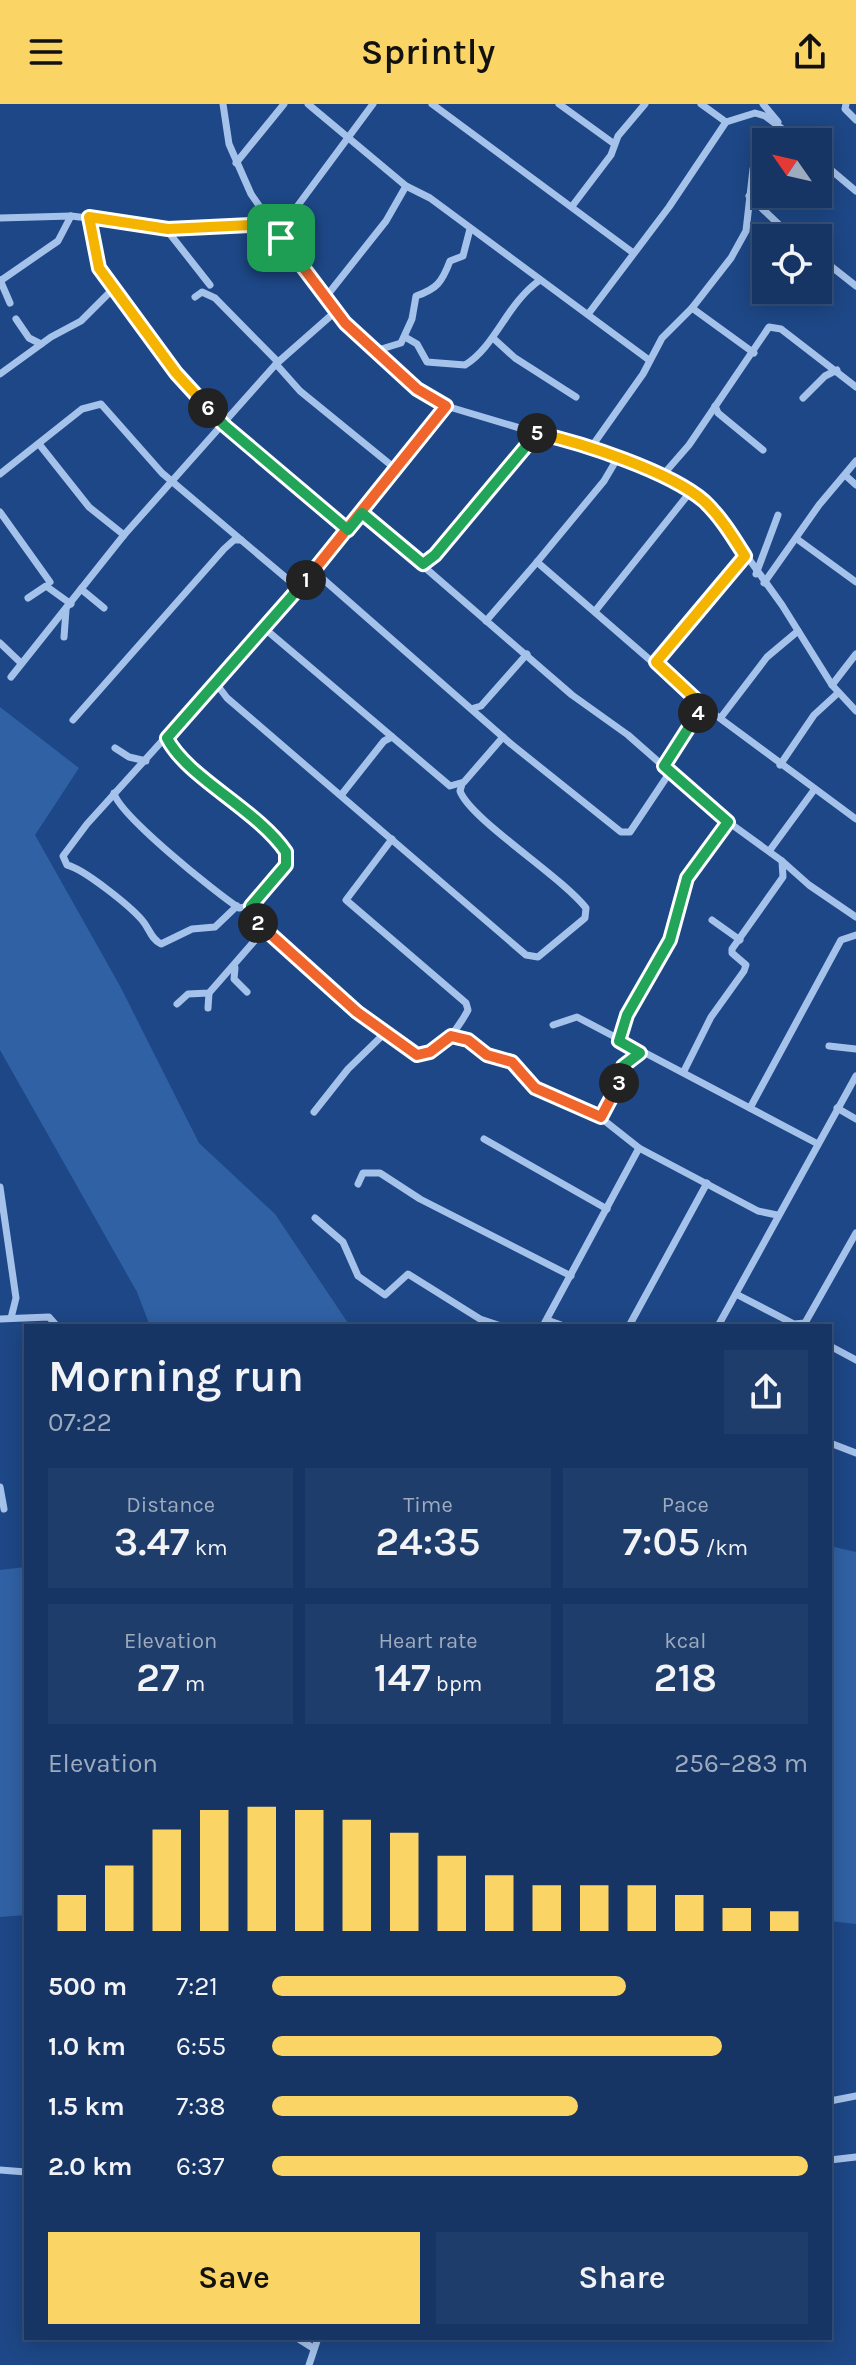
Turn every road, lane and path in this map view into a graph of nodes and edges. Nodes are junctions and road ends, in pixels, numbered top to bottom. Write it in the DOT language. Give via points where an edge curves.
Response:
graph roads {
  1 [pos="223,104"];
  2 [pos="284,104"];
  3 [pos="308,104"];
  4 [pos="373,104"];
  5 [pos="432,104"];
  6 [pos="559,104"];
  7 [pos="645,104"];
  8 [pos="701,104"];
  9 [pos="763,104"];
  10 [pos="846,104"];
  11 [pos="856,120"];
  12 [pos="726,122"];
  13 [pos="781,128"];
  14 [pos="783,128"];
  15 [pos="349,138"];
  16 [pos="613,143"];
  17 [pos="236,163"];
  18 [pos="832,171"];
  19 [pos="752,176"];
  20 [pos="408,189"];
  21 [pos="856,191"];
  22 [pos="749,196"];
  23 [pos="573,205"];
  24 [pos="263,212"];
  25 [pos="71,216"];
  26 [pos="89,217"];
  27 [pos="0,218"];
  28 [pos="255,222"];
  29 [pos="271,224"];
  30 [pos="778,224"];
  31 [pos="166,229"];
  32 [pos="470,229"];
  33 [pos="281,238"];
  34 [pos="632,252"];
  35 [pos="832,267"];
  36 [pos="0,280"];
  37 [pos="540,280"];
  38 [pos="210,285"];
  39 [pos="856,286"];
  40 [pos="113,294"];
  41 [pos="195,297"];
  42 [pos="325,298"];
  43 [pos="10,303"];
  44 [pos="692,308"];
  45 [pos="335,312"];
  46 [pos="589,313"];
  47 [pos="16,319"];
  48 [pos="405,337"];
  49 [pos="493,338"];
  50 [pos="41,344"];
  51 [pos="378,350"];
  52 [pos="754,353"];
  53 [pos="649,360"];
  54 [pos="277,363"];
  55 [pos="833,369"];
  56 [pos="2,370"];
  57 [pos="856,387"];
  58 [pos="576,397"];
  59 [pos="803,398"];
  60 [pos="446,406"];
  61 [pos="716,410"];
  62 [pos="224,425"];
  63 [pos="538,432"];
  64 [pos="39,444"];
  65 [pos="590,449"];
  66 [pos="763,450"];
  67 [pos="617,459"];
  68 [pos="856,461"];
  69 [pos="397,470"];
  70 [pos="0,474"];
  71 [pos="845,475"];
  72 [pos="662,476"];
  73 [pos="174,481"];
  74 [pos="856,485"];
  75 [pos="691,491"];
  76 [pos="0,512"];
  77 [pos="362,513"];
  78 [pos="778,515"];
  79 [pos="348,530"];
  80 [pos="124,535"];
  81 [pos="797,539"];
  82 [pos="244,541"];
  83 [pos="745,556"];
  84 [pos="537,562"];
  85 [pos="423,564"];
  86 [pos="315,572"];
  87 [pos="756,574"];
  88 [pos="50,582"];
  89 [pos="856,582"];
  90 [pos="764,583"];
  91 [pos="298,588"];
  92 [pos="81,589"];
  93 [pos="28,598"];
  94 [pos="68,607"];
  95 [pos="104,608"];
  96 [pos="596,610"];
  97 [pos="486,621"];
  98 [pos="264,628"];
  99 [pos="798,631"];
  100 [pos="64,637"];
  101 [pos="0,643"];
  102 [pos="527,654"];
  103 [pos="856,654"];
  104 [pos="656,662"];
  105 [pos="21,663"];
  106 [pos="11,677"];
  107 [pos="215,682"];
  108 [pos="832,685"];
  109 [pos="838,693"];
  110 [pos="702,705"];
  111 [pos="479,710"];
  112 [pos="856,711"];
  113 [pos="722,716"];
  114 [pos="73,720"];
  115 [pos="392,737"];
  116 [pos="503,737"];
  117 [pos="167,738"];
  118 [pos="115,748"];
  119 [pos="146,761"];
  120 [pos="780,765"];
  121 [pos="667,769"];
  122 [pos="462,784"];
  123 [pos="814,790"];
  124 [pos="114,793"];
  125 [pos="342,794"];
  126 [pos="856,819"];
  127 [pos="728,822"];
  128 [pos="392,839"];
  129 [pos="770,850"];
  130 [pos="782,861"];
  131 [pos="237,906"];
  132 [pos="251,906"];
  133 [pos="856,917"];
  134 [pos="712,920"];
  135 [pos="264,930"];
  136 [pos="856,935"];
  137 [pos="740,940"];
  138 [pos="235,966"];
  139 [pos="247,992"];
  140 [pos="209,993"];
  141 [pos="177,1004"];
  142 [pos="208,1008"];
  143 [pos="553,1025"];
  144 [pos="387,1031"];
  145 [pos="451,1036"];
  146 [pos="619,1041"];
  147 [pos="829,1046"];
  148 [pos="856,1049"];
  149 [pos="640,1053"];
  150 [pos="684,1071"];
  151 [pos="856,1076"];
  152 [pos="750,1108"];
  153 [pos="837,1108"];
  154 [pos="314,1112"];
  155 [pos="601,1117"];
  156 [pos="856,1119"];
  157 [pos="484,1139"];
  158 [pos="818,1144"];
  159 [pos="639,1148"];
  160 [pos="707,1183"];
  161 [pos="358,1184"];
  162 [pos="0,1187"];
  163 [pos="607,1209"];
  164 [pos="777,1215"];
  165 [pos="315,1218"];
  166 [pos="856,1233"];
  167 [pos="571,1276"];
  168 [pos="736,1294"];
  169 [pos="11,1318"];
  170 [pos="0,1319"];
  171 [pos="545,1323"];
  172 [pos="55,1324"];
  173 [pos="495,1324"];
  174 [pos="630,1324"];
  175 [pos="719,1324"];
  176 [pos="799,1324"];
  177 [pos="802,1324"];
  178 [pos="832,1347"];
  179 [pos="856,1360"];
  180 [pos="832,1444"];
  181 [pos="856,1453"];
  182 [pos="0,1487"];
  183 [pos="4,1509"];
  184 [pos="856,2096"];
  185 [pos="832,2101"];
  186 [pos="856,2157"];
  187 [pos="832,2160"];
  188 [pos="0,2170"];
  189 [pos="24,2172"];
  190 [pos="300,2340"];
  191 [pos="317,2340"];
  192 [pos="313,2348"];
  193 [pos="309,2365"];
  1 -- 17 [label="street"];
  2 -- 17 [label="street"];
  3 -- 15 [label="street"];
  4 -- 15 [label="street"];
  5 -- 23 [label="street"];
  6 -- 16 [label="street"];
  7 -- 16 [label="street"];
  8 -- 12 [label="street"];
  9 -- 14 [label="street"];
  10 -- 11 [label="street"];
  12 -- 13 [label="street" via="755,113"];
  12 -- 34 [label="street"];
  15 -- 20 [label="street"];
  15 -- 33 [label="street" via="293,212"];
  16 -- 23 [label="street" via="611,155"];
  17 -- 24 [label="street"];
  18 -- 21 [label="street"];
  19 -- 22 [label="street"];
  20 -- 32 [label="street"];
  20 -- 42 [label="street"];
  22 -- 30 [label="street"];
  22 -- 44 [label="street" via="743,238"];
  23 -- 34 [label="street"];
  24 -- 28 [label="street"];
  24 -- 29 [label="street"];
  25 -- 26 [label="street"];
  25 -- 27 [label="street"];
  25 -- 36 [label="street" via="58,241"];
  26 -- 31 [label="street"];
  26 -- 40 [label="street" via="95,259"];
  28 -- 29 [label="street"];
  28 -- 31 [label="street"];
  29 -- 33 [label="street"];
  31 -- 38 [label="street"];
  32 -- 37 [label="street"];
  32 -- 48 [label="street" via="463,256 450,261 434,291 416,296"];
  33 -- 42 [label="street"];
  34 -- 46 [label="street"];
  35 -- 39 [label="street"];
  36 -- 43 [label="street"];
  37 -- 46 [label="street"];
  37 -- 49 [label="street" via="510,308"];
  40 -- 50 [label="street"];
  40 -- 62 [label="street"];
  41 -- 54 [label="street" via="202,292 215,298"];
  42 -- 45 [label="street"];
  44 -- 52 [label="street"];
  44 -- 53 [label="street" via="662,338"];
  45 -- 51 [label="street"];
  45 -- 54 [label="street"];
  46 -- 53 [label="street"];
  47 -- 50 [label="street" via="29,338"];
  48 -- 49 [label="street" via="417,344 427,362 459,365 470,363"];
  48 -- 51 [label="street" via="398,346"];
  49 -- 58 [label="street"];
  50 -- 56 [label="street"];
  51 -- 60 [label="street" via="417,389"];
  52 -- 55 [label="street" via="760,336 774,326"];
  52 -- 61 [label="street"];
  53 -- 65 [label="street"];
  54 -- 62 [label="street"];
  54 -- 69 [label="street" via="300,391"];
  55 -- 57 [label="street"];
  55 -- 59 [label="street"];
  60 -- 63 [label="street"];
  60 -- 69 [label="street"];
  61 -- 66 [label="street"];
  61 -- 72 [label="street"];
  62 -- 73 [label="street"];
  62 -- 79 [label="street"];
  63 -- 65 [label="street"];
  63 -- 85 [label="street"];
  64 -- 70 [label="street"];
  64 -- 73 [label="street" via="82,409 101,404"];
  64 -- 80 [label="street" via="89,507"];
  65 -- 67 [label="street"];
  67 -- 72 [label="street"];
  67 -- 84 [label="street"];
  68 -- 71 [label="street"];
  69 -- 77 [label="street"];
  71 -- 74 [label="street"];
  71 -- 81 [label="street"];
  72 -- 75 [label="street"];
  73 -- 80 [label="street"];
  73 -- 82 [label="street"];
  75 -- 83 [label="street" via="716,513"];
  75 -- 96 [label="street"];
  76 -- 88 [label="street"];
  77 -- 79 [label="street"];
  77 -- 85 [label="street"];
  78 -- 87 [label="street"];
  79 -- 86 [label="street"];
  80 -- 92 [label="street"];
  81 -- 89 [label="street"];
  81 -- 90 [label="street"];
  82 -- 91 [label="street"];
  82 -- 114 [label="street" via="231,542"];
  83 -- 87 [label="street"];
  83 -- 104 [label="street"];
  84 -- 96 [label="street"];
  84 -- 97 [label="street"];
  85 -- 97 [label="street"];
  86 -- 91 [label="street"];
  86 -- 111 [label="street"];
  87 -- 90 [label="street"];
  90 -- 99 [label="street"];
  91 -- 98 [label="street"];
  92 -- 94 [label="street"];
  92 -- 95 [label="street"];
  93 -- 94 [label="street" via="46,586"];
  94 -- 100 [label="street"];
  94 -- 105 [label="street"];
  96 -- 104 [label="street"];
  97 -- 102 [label="street"];
  98 -- 107 [label="street"];
  98 -- 115 [label="street"];
  99 -- 108 [label="street"];
  99 -- 113 [label="street" via="767,657"];
  101 -- 105 [label="street"];
  102 -- 111 [label="street"];
  102 -- 121 [label="street"];
  103 -- 108 [label="street"];
  104 -- 110 [label="street"];
  105 -- 106 [label="street"];
  107 -- 117 [label="street"];
  107 -- 125 [label="street" via="219,692"];
  108 -- 109 [label="street"];
  109 -- 112 [label="street"];
  109 -- 120 [label="street" via="814,715"];
  110 -- 113 [label="street"];
  110 -- 121 [label="street"];
  111 -- 116 [label="street"];
  113 -- 120 [label="street"];
  115 -- 122 [label="street" via="444,782"];
  115 -- 125 [label="street"];
  116 -- 121 [label="street" via="626,833"];
  116 -- 122 [label="street"];
  117 -- 119 [label="street"];
  117 -- 132 [label="street" via="178,756 227,793 286,852 286,865"];
  118 -- 119 [label="street"];
  119 -- 124 [label="street"];
  120 -- 123 [label="street"];
  121 -- 127 [label="street"];
  122 -- 128 [label="street" via="468,805 586,908 585,918 547,951 532,958 526,955"];
  123 -- 126 [label="street"];
  123 -- 129 [label="street"];
  124 -- 131 [label="street" via="148,833"];
  124 -- 131 [label="street" via="64,852 67,865 81,869 141,919 161,944 192,929 215,927"];
  125 -- 128 [label="street"];
  127 -- 129 [label="street"];
  127 -- 146 [label="street" via="687,878 670,940 627,1015"];
  128 -- 145 [label="street" via="346,900 463,998 468,1010"];
  129 -- 130 [label="street"];
  130 -- 133 [label="street"];
  130 -- 137 [label="street" via="783,877"];
  131 -- 132 [label="street"];
  132 -- 135 [label="street"];
  134 -- 137 [label="street"];
  135 -- 138 [label="street"];
  135 -- 144 [label="street" via="357,1012"];
  136 -- 152 [label="street" via="841,940"];
  137 -- 150 [label="street" via="732,953 746,965 744,971 711,1017"];
  138 -- 139 [label="street" via="234,979"];
  138 -- 140 [label="street"];
  140 -- 141 [label="street" via="188,994"];
  140 -- 142 [label="street"];
  143 -- 146 [label="street" via="574,1016"];
  144 -- 145 [label="street" via="420,1056"];
  144 -- 154 [label="street"];
  145 -- 155 [label="street" via="512,1062 535,1088"];
  146 -- 149 [label="street"];
  147 -- 148 [label="street"];
  149 -- 150 [label="street"];
  149 -- 155 [label="street" via="623,1066"];
  150 -- 152 [label="street"];
  151 -- 153 [label="street"];
  152 -- 158 [label="street"];
  153 -- 156 [label="street"];
  153 -- 158 [label="street"];
  155 -- 159 [label="street"];
  157 -- 163 [label="street"];
  158 -- 164 [label="street"];
  159 -- 160 [label="street"];
  159 -- 163 [label="street"];
  160 -- 164 [label="street" via="758,1211"];
  160 -- 174 [label="street"];
  161 -- 167 [label="street" via="363,1173 380,1173"];
  162 -- 169 [label="street" via="16,1298"];
  163 -- 167 [label="street"];
  164 -- 168 [label="street"];
  165 -- 173 [label="street" via="343,1242 358,1276 385,1295 408,1274"];
  166 -- 177 [label="street" via="811,1318"];
  167 -- 171 [label="street"];
  168 -- 175 [label="street"];
  168 -- 176 [label="street"];
  169 -- 170 [label="street"];
  169 -- 172 [label="street" via="49,1317"];
  178 -- 179 [label="street"];
  180 -- 181 [label="street"];
  182 -- 183 [label="street"];
  184 -- 185 [label="street"];
  186 -- 187 [label="street"];
  188 -- 189 [label="street"];
  190 -- 192 [label="street"];
  191 -- 192 [label="street"];
  192 -- 193 [label="street"];
}
